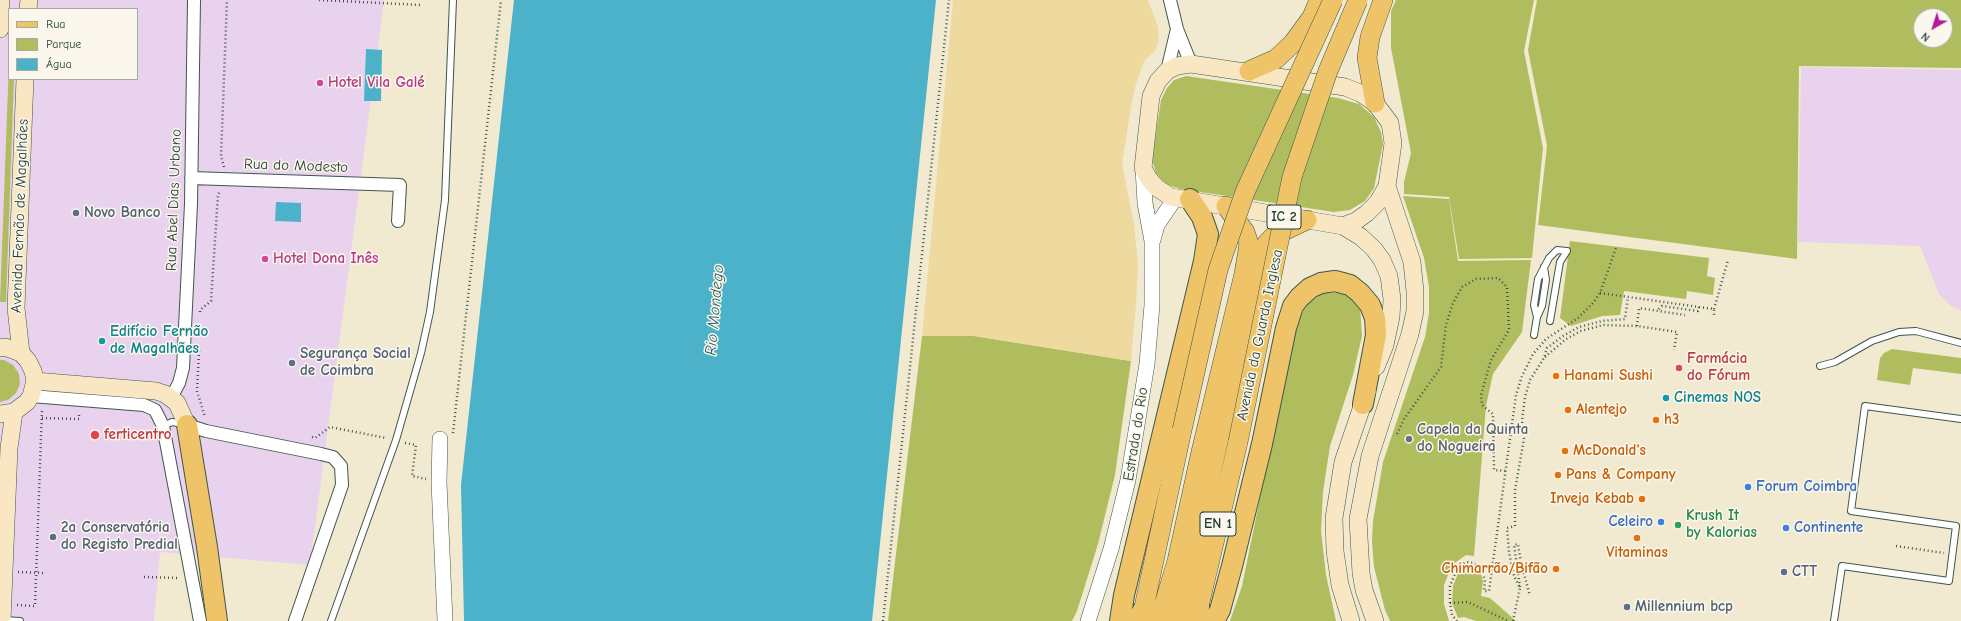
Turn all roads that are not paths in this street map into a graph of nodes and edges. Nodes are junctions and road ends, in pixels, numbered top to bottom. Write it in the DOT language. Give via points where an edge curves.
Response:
graph roads {
  1 [pos="1,0"];
  2 [pos="194,0"];
  3 [pos="453,0"];
  4 [pos="1170,0"];
  5 [pos="1319,0"];
  6 [pos="1333,0"];
  7 [pos="1358,0"];
  8 [pos="1383,0"];
  9 [pos="0,29"];
  10 [pos="1177,29"];
  11 [pos="1191,64"];
  12 [pos="1167,71"];
  13 [pos="1250,72"];
  14 [pos="25,80"];
  15 [pos="1375,102"];
  16 [pos="1143,168"];
  17 [pos="191,178"];
  18 [pos="1387,186"];
  19 [pos="1183,198"];
  20 [pos="1226,206"];
  21 [pos="1307,220"];
  22 [pos="398,221"];
  23 [pos="1343,226"];
  24 [pos="1152,241"];
  25 [pos="1550,321"];
  26 [pos="1534,335"];
  27 [pos="1961,343"];
  28 [pos="0,348"];
  29 [pos="21,353"];
  30 [pos="1820,366"];
  31 [pos="33,388"];
  32 [pos="1363,404"];
  33 [pos="164,405"];
  34 [pos="7,413"];
  35 [pos="1961,419"];
  36 [pos="187,425"];
  37 [pos="163,426"];
  38 [pos="446,437"];
  39 [pos="1238,442"];
  40 [pos="1197,616"];
  41 [pos="1145,618"];
  42 [pos="2,621"];
  43 [pos="20,621"];
  44 [pos="200,621"];
  45 [pos="217,621"];
  46 [pos="295,621"];
  47 [pos="331,621"];
  48 [pos="445,621"];
  49 [pos="1088,621"];
  50 [pos="1120,621"];
  51 [pos="1175,621"];
  52 [pos="1214,621"];
  53 [pos="1352,621"];
  54 [pos="1375,621"];
  55 [pos="1834,621"];
  1 -- 9 [label="main road"];
  2 -- 17 [label="street, Rua Abel Dias Urbano"];
  3 -- 47 [label="lane" via="446,200 427,325 396,440"];
  4 -- 10 [label="street"];
  5 -- 13 [label="main road" via="1312,17 1293,43 1276,59"];
  6 -- 41 [label="main road, bridge" via="1245,192 1220,263 1182,430"];
  7 -- 39 [label="main road, Avenida da Guarda Inglesa / IC 2, bridge" via="1328,71 1292,177"];
  8 -- 15 [label="main road" via="1370,37 1367,58"];
  10 -- 11 [label="street"];
  10 -- 12 [label="street"];
  11 -- 12 [label="main road"];
  11 -- 13 [label="main road"];
  12 -- 16 [label="main road" via="1158,81 1151,96"];
  13 -- 15 [label="main road" via="1345,87"];
  14 -- 29 [label="main road, Avenida Fernão de Magalhães" via="16,308"];
  15 -- 18 [label="main road" via="1390,123 1392,143"];
  16 -- 19 [label="main road" via="1157,188"];
  16 -- 24 [label="street, Estrada do Rio" via="1145,203"];
  17 -- 22 [label="street, Rua do Modesto" via="400,185"];
  17 -- 33 [label="street, Rua Abel Dias Urbano" via="183,368 179,383"];
  18 -- 23 [label="main road" via="1378,202 1367,213"];
  18 -- 54 [label="main road" via="1412,262 1415,311 1410,334 1370,456 1358,520 1361,573"];
  19 -- 20 [label="main road"];
  19 -- 24 [label="street, Estrada do Rio" via="1157,225"];
  19 -- 50 [label="highway" via="1202,217 1208,234 1204,261 1125,588"];
  20 -- 21 [label="main road"];
  20 -- 41 [label="main road" via="1245,232 1249,244 1244,274 1177,561"];
  21 -- 23 [label="main road"];
  21 -- 51 [label="main road" via="1275,234 1261,254 1183,596"];
  23 -- 32 [label="main road" via="1361,237 1382,260 1389,276 1392,299 1385,344"];
  24 -- 49 [label="street, Estrada do Rio" via="1152,305 1147,364 1128,480 1111,549"];
  25 -- 26 [label="lane" via="1560,262 1567,251 1557,250 1544,267 1534,305 1537,317"];
  27 -- 30 [label="lane" via="1916,331 1899,332 1872,341 1835,362"];
  28 -- 29 [label="main road" via="5,347"];
  29 -- 31 [label="main road" via="33,370"];
  31 -- 33 [label="main road" via="156,391"];
  31 -- 34 [label="main road" via="21,408"];
  32 -- 52 [label="highway" via="1376,335 1375,318 1370,305 1350,285 1335,281 1321,283 1310,288 1299,298 1293,306 1286,328 1262,444 1234,558 1220,610"];
  32 -- 53 [label="main road" via="1343,462 1334,518 1340,585"];
  33 -- 36 [label="main road" via="180,408"];
  33 -- 37 [label="street"];
  34 -- 42 [label="main road"];
  35 -- 55 [label="lane" via="1865,406 1851,511 1956,526 1949,581 1842,566"];
  36 -- 37 [label="lane" via="172,422"];
  36 -- 45 [label="highway"];
  36 -- 46 [label="street" via="321,454 333,458 341,466 342,485"];
  37 -- 44 [label="street"];
  38 -- 48 [label="street" via="438,482"];
  39 -- 40 [label="main road, EN 1"];
  42 -- 43 [label="lane"];
}
